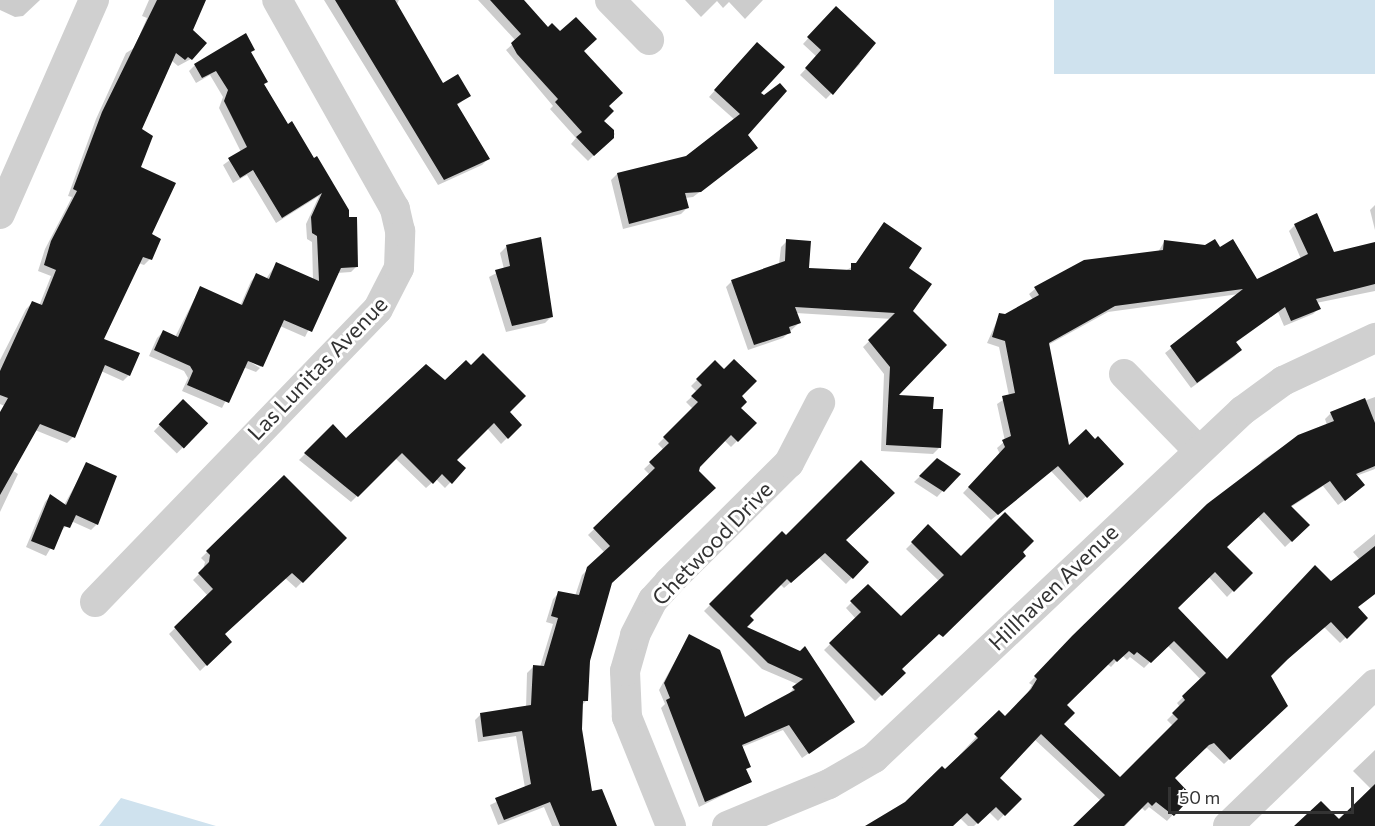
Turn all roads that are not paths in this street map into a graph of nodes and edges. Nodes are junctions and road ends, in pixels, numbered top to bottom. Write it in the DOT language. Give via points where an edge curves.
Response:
graph roads {
  1 [pos="94,0"];
  2 [pos="278,0"];
  3 [pos="610,0"];
  4 [pos="649,40"];
  5 [pos="0,214"];
  6 [pos="1375,338"];
  7 [pos="1124,374"];
  8 [pos="820,403"];
  9 [pos="1197,449"];
  10 [pos="95,602"];
  11 [pos="1375,684"];
  12 [pos="671,826"];
  13 [pos="727,826"];
  14 [pos="1228,826"];
  1 -- 5 [label="street"];
  2 -- 10 [label="street, Las Lunitas Avenue" via="395,209 400,231 399,268 387,296 372,316"];
  3 -- 4 [label="street"];
  6 -- 9 [label="street, Hillhaven Avenue" via="1329,357 1261,395"];
  7 -- 9 [label="street"];
  8 -- 12 [label="street, Chetwood Drive" via="789,463 664,588 635,635 625,671 627,717"];
  9 -- 13 [label="street, Hillhaven Avenue" via="874,758 829,784"];
  11 -- 14 [label="street"];
}
